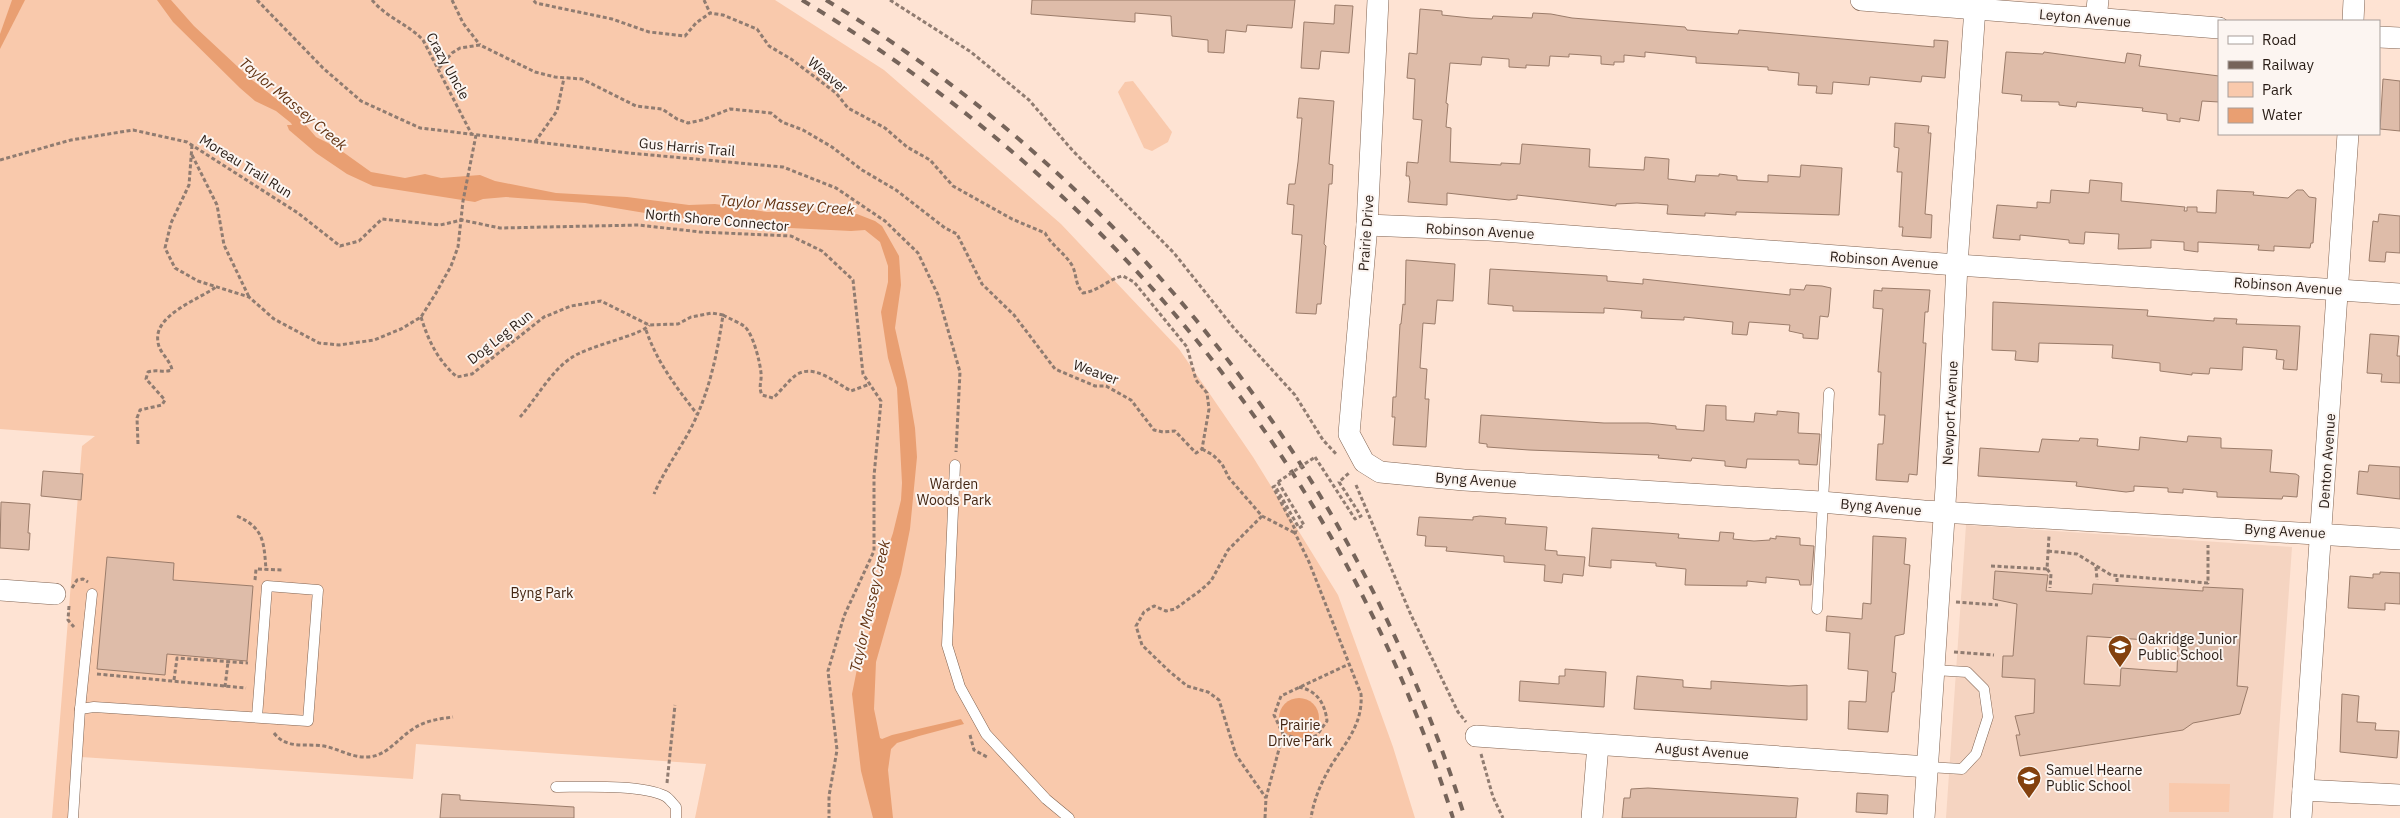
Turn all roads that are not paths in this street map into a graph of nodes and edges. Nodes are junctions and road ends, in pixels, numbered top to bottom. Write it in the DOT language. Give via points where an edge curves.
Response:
graph roads {
  1 [pos="1378,0"];
  2 [pos="1862,0"];
  3 [pos="2354,0"];
  4 [pos="1975,8"];
  5 [pos="2097,9"];
  6 [pos="2353,20"];
  7 [pos="2218,28"];
  8 [pos="2380,37"];
  9 [pos="2400,38"];
  10 [pos="2348,135"];
  11 [pos="1367,225"];
  12 [pos="1957,265"];
  13 [pos="2338,290"];
  14 [pos="2400,294"];
  15 [pos="1829,393"];
  16 [pos="1364,462"];
  17 [pos="955,465"];
  18 [pos="1821,502"];
  19 [pos="1944,512"];
  20 [pos="2322,533"];
  21 [pos="2400,539"];
  22 [pos="0,590"];
  23 [pos="55,594"];
  24 [pos="92,594"];
  25 [pos="1816,610"];
  26 [pos="1935,661"];
  27 [pos="80,709"];
  28 [pos="257,718"];
  29 [pos="1476,736"];
  30 [pos="1598,744"];
  31 [pos="1928,767"];
  32 [pos="556,787"];
  33 [pos="2303,790"];
  34 [pos="2400,795"];
  35 [pos="73,818"];
  36 [pos="676,818"];
  37 [pos="1068,818"];
  38 [pos="1592,818"];
  39 [pos="1924,818"];
  40 [pos="2301,818"];
  1 -- 11 [label="street, Prairie Drive"];
  2 -- 4 [label="street, Leyton Avenue"];
  3 -- 6 [label="street"];
  4 -- 5 [label="street, Leyton Avenue"];
  4 -- 12 [label="street, Newport Avenue"];
  5 -- 7 [label="street, Leyton Avenue"];
  8 -- 9 [label="street"];
  10 -- 13 [label="street, Denton Avenue"];
  11 -- 12 [label="street, Robinson Avenue" via="1499,231"];
  11 -- 16 [label="street, Prairie Drive" via="1349,434"];
  12 -- 13 [label="street, Robinson Avenue"];
  12 -- 19 [label="street, Newport Avenue"];
  13 -- 14 [label="street, Robinson Avenue"];
  13 -- 20 [label="street, Denton Avenue"];
  15 -- 18 [label="lane"];
  16 -- 18 [label="street, Byng Avenue" via="1380,472 1464,480"];
  17 -- 37 [label="lane" via="948,644 960,687 986,734"];
  18 -- 19 [label="street, Byng Avenue"];
  18 -- 25 [label="lane"];
  19 -- 20 [label="street, Byng Avenue"];
  19 -- 26 [label="street, Newport Avenue"];
  20 -- 21 [label="street, Byng Avenue"];
  20 -- 33 [label="street, Denton Avenue"];
  22 -- 23 [label="street"];
  24 -- 27 [label="lane"];
  26 -- 31 [label="street, Newport Avenue"];
  26 -- 31 [label="lane" via="1967,672 1984,689 1988,717 1976,754 1962,769"];
  27 -- 28 [label="lane" via="94,707"];
  27 -- 35 [label="lane"];
  28 -- 28 [label="lane" via="308,722 318,590 267,586"];
  29 -- 30 [label="street, August Avenue"];
  30 -- 31 [label="street, August Avenue"];
  30 -- 38 [label="street"];
  31 -- 39 [label="street, Newport Avenue"];
  32 -- 36 [label="lane" via="599,786 665,796 676,807"];
  33 -- 34 [label="street"];
  33 -- 40 [label="street, Denton Avenue"];
}
